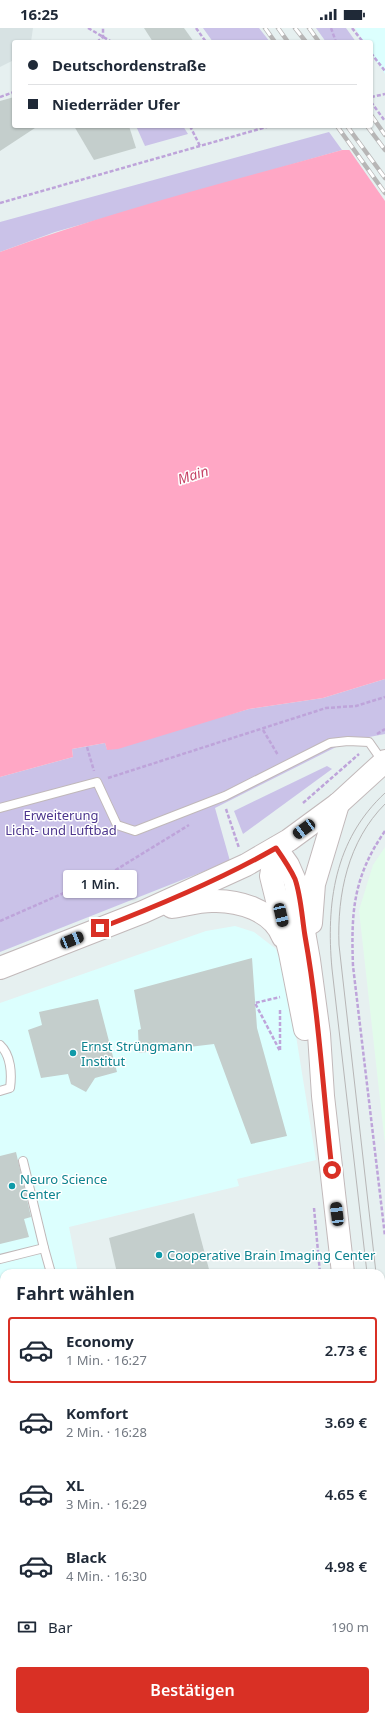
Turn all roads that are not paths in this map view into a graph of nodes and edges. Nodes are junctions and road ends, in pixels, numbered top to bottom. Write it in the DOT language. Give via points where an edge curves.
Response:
graph roads {
  1 [pos="384,762"];
  2 [pos="338,804"];
  3 [pos="0,808"];
  4 [pos="276,848"];
  5 [pos="143,912"];
  6 [pos="300,957"];
  7 [pos="0,968"];
  8 [pos="0,1045"];
  9 [pos="0,1091"];
  10 [pos="23,1161"];
  11 [pos="44,1248"];
  12 [pos="0,1259"];
  13 [pos="50,1269"];
  14 [pos="344,1269"];
  1 -- 2 [label="main road"];
  1 -- 3 [label="lane" via="369,742 330,742 225,796 135,831 117,825 97,782"];
  2 -- 4 [label="main road"];
  2 -- 6 [label="main road" via="314,884"];
  4 -- 5 [label="main road" via="246,865"];
  4 -- 6 [label="main road" via="270,876"];
  5 -- 6 [label="main road" via="210,900 230,901 267,916"];
  5 -- 7 [label="main road"];
  6 -- 14 [label="main road" via="306,1033 323,1096"];
  8 -- 9 [label="lane" via="6,1051 12,1077 10,1088"];
  10 -- 11 [label="lane"];
  11 -- 12 [label="lane"];
  11 -- 13 [label="lane"];
}
